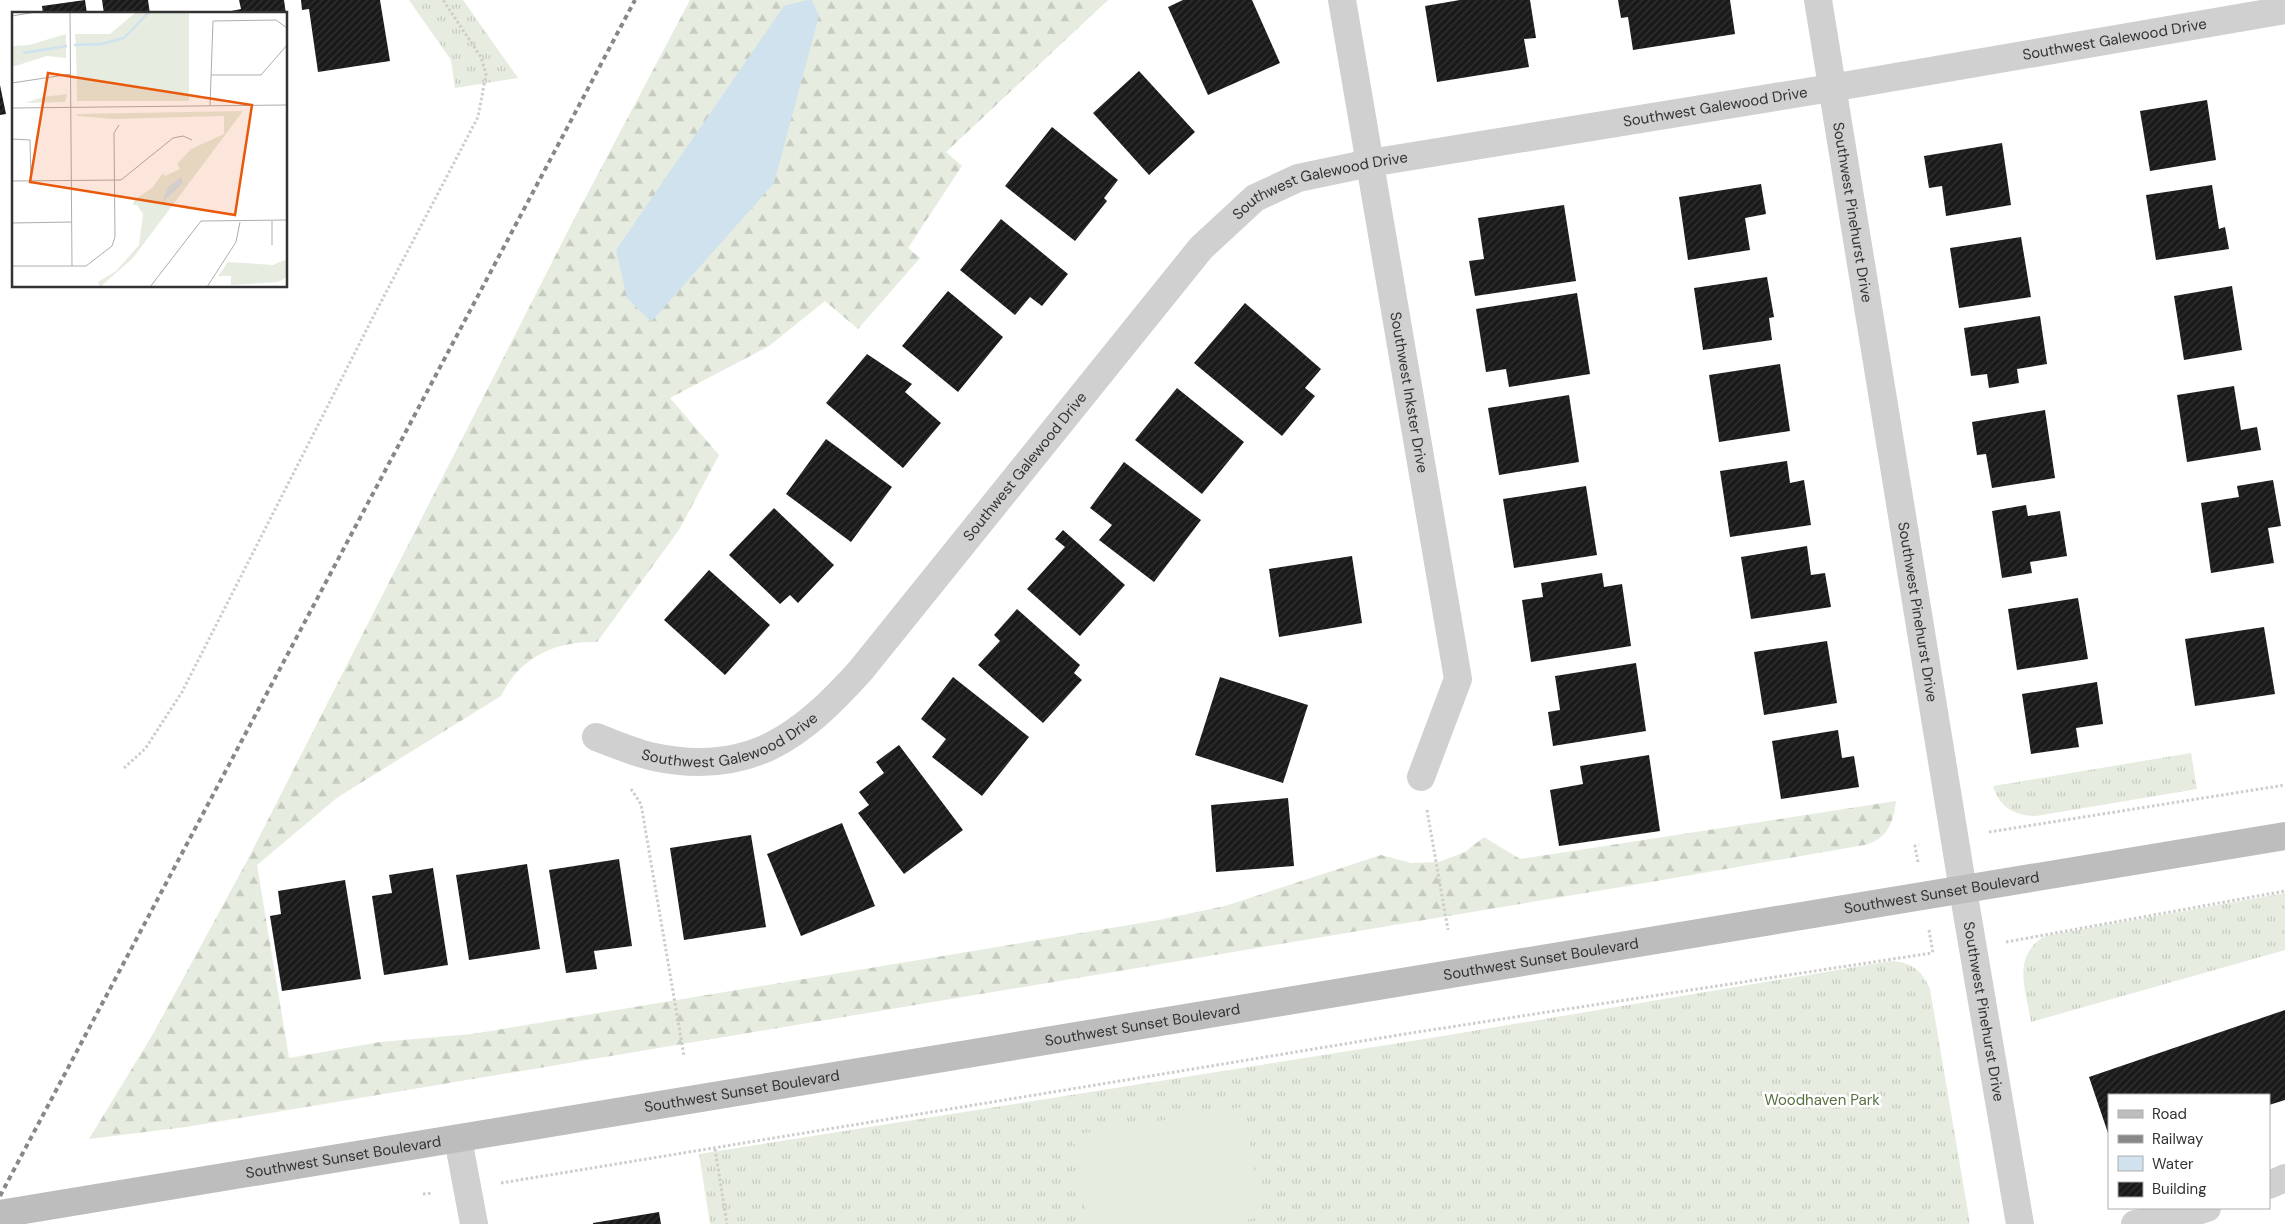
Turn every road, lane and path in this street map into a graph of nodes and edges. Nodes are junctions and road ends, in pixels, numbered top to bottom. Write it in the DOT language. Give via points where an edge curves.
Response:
graph roads {
  1 [pos="443,0"];
  2 [pos="1342,0"];
  3 [pos="1818,0"];
  4 [pos="2284,17"];
  5 [pos="1831,88"];
  6 [pos="1370,163"];
  7 [pos="596,737"];
  8 [pos="124,768"];
  9 [pos="1421,777"];
  10 [pos="626,782"];
  11 [pos="2285,785"];
  12 [pos="2000,830"];
  13 [pos="2285,836"];
  14 [pos="1963,890"];
  15 [pos="2285,890"];
  16 [pos="1448,930"];
  17 [pos="1972,946"];
  18 [pos="1932,953"];
  19 [pos="684,1056"];
  20 [pos="458,1139"];
  21 [pos="715,1149"];
  22 [pos="2285,1178"];
  23 [pos="510,1182"];
  24 [pos="2270,1185"];
  25 [pos="2204,1209"];
  26 [pos="0,1214"];
  27 [pos="474,1224"];
  28 [pos="726,1224"];
  29 [pos="2020,1224"];
  30 [pos="2135,1224"];
  1 -- 8 [label="path" via="481,57 486,74 478,117 182,692 145,749"];
  2 -- 6 [label="street, Southwest Inkster Drive"];
  3 -- 5 [label="street, Southwest Pinehurst Drive"];
  4 -- 5 [label="street, Southwest Galewood Drive"];
  5 -- 6 [label="street, Southwest Galewood Drive"];
  5 -- 14 [label="street, Southwest Pinehurst Drive"];
  6 -- 7 [label="street, Southwest Galewood Drive" via="1298,178 1255,198 1201,248 861,670 830,704 803,727 775,745 702,764 653,757"];
  6 -- 9 [label="street, Southwest Inkster Drive" via="1458,679"];
  9 -- 16 [label="path"];
  10 -- 19 [label="path" via="641,804"];
  11 -- 12 [label="path"];
  13 -- 14 [label="main road, Southwest Sunset Boulevard"];
  14 -- 17 [label="street, Southwest Pinehurst Drive"];
  14 -- 20 [label="main road, Southwest Sunset Boulevard"];
  15 -- 17 [label="path" via="2027,939"];
  17 -- 29 [label="street, Southwest Pinehurst Drive"];
  18 -- 21 [label="path" via="1411,1033"];
  20 -- 26 [label="main road, Southwest Sunset Boulevard"];
  20 -- 27 [label="street"];
  21 -- 23 [label="path"];
  21 -- 28 [label="path"];
  22 -- 24 [label="street"];
  25 -- 30 [label="street"];
}
